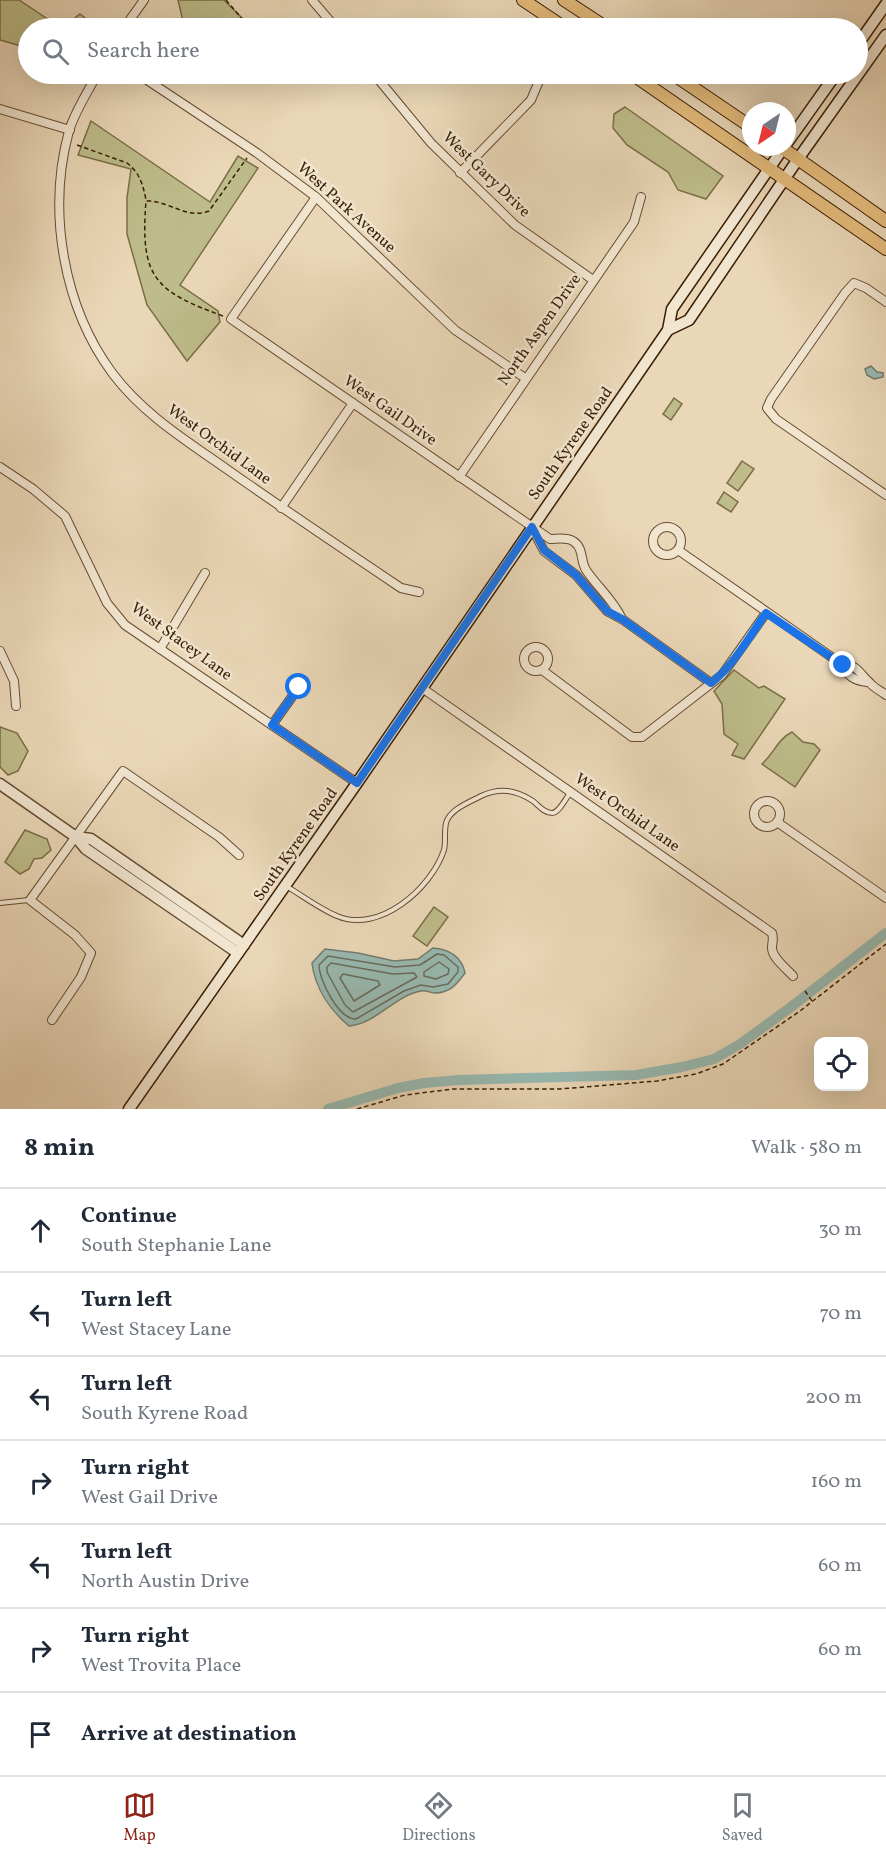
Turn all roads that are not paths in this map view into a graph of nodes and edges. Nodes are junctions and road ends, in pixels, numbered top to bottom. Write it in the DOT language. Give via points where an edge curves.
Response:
graph roads {
  1 [pos="312,0"];
  2 [pos="523,0"];
  3 [pos="564,0"];
  4 [pos="142,1"];
  5 [pos="886,4"];
  6 [pos="131,18"];
  7 [pos="327,18"];
  8 [pos="550,18"];
  9 [pos="591,18"];
  10 [pos="868,30"];
  11 [pos="886,35"];
  12 [pos="868,60"];
  13 [pos="92,84"];
  14 [pos="153,84"];
  15 [pos="382,84"];
  16 [pos="538,84"];
  17 [pos="647,84"];
  18 [pos="688,84"];
  19 [pos="829,84"];
  20 [pos="851,84"];
  21 [pos="0,109"];
  22 [pos="742,121"];
  23 [pos="796,129"];
  24 [pos="70,130"];
  25 [pos="777,156"];
  26 [pos="795,156"];
  27 [pos="798,159"];
  28 [pos="770,167"];
  29 [pos="460,173"];
  30 [pos="785,178"];
  31 [pos="316,197"];
  32 [pos="641,197"];
  33 [pos="886,221"];
  34 [pos="886,249"];
  35 [pos="593,280"];
  36 [pos="886,302"];
  37 [pos="668,330"];
  38 [pos="525,378"];
  39 [pos="353,403"];
  40 [pos="0,467"];
  41 [pos="459,477"];
  42 [pos="886,495"];
  43 [pos="281,508"];
  44 [pos="532,527"];
  45 [pos="678,550"];
  46 [pos="585,568"];
  47 [pos="205,573"];
  48 [pos="576,575"];
  49 [pos="420,592"];
  50 [pos="766,613"];
  51 [pos="622,619"];
  52 [pos="160,649"];
  53 [pos="0,651"];
  54 [pos="542,670"];
  55 [pos="711,683"];
  56 [pos="299,687"];
  57 [pos="422,688"];
  58 [pos="886,695"];
  59 [pos="16,706"];
  60 [pos="272,725"];
  61 [pos="357,783"];
  62 [pos="0,784"];
  63 [pos="570,792"];
  64 [pos="777,822"];
  65 [pos="76,837"];
  66 [pos="239,855"];
  67 [pos="286,885"];
  68 [pos="886,898"];
  69 [pos="30,900"];
  70 [pos="0,903"];
  71 [pos="241,949"];
  72 [pos="793,976"];
  73 [pos="52,1020"];
  74 [pos="129,1109"];
  1 -- 7 [label="street"];
  2 -- 8 [label="main road"];
  3 -- 9 [label="main road"];
  4 -- 6 [label="street"];
  5 -- 10 [label="main road"];
  11 -- 12 [label="main road, South Kyrene Road"];
  13 -- 24 [label="street, West Orchid Lane"];
  14 -- 31 [label="street, West Park Avenue"];
  15 -- 29 [label="street, West Gary Drive"];
  16 -- 29 [label="street" via="531,100"];
  17 -- 28 [label="main road"];
  18 -- 22 [label="main road"];
  19 -- 23 [label="main road, South Kyrene Road"];
  20 -- 27 [label="main road, South Kyrene Road"];
  21 -- 24 [label="street"];
  24 -- 43 [label="street, West Orchid Lane" via="59,192 66,270 76,306 113,374 159,422"];
  25 -- 28 [label="main road, South Kyrene Road"];
  26 -- 27 [label="main road"];
  27 -- 30 [label="main road, South Kyrene Road"];
  27 -- 33 [label="main road"];
  28 -- 30 [label="main road"];
  28 -- 37 [label="main road, South Kyrene Road" via="672,309"];
  29 -- 35 [label="street, West Gary Drive" via="515,225"];
  30 -- 34 [label="main road"];
  30 -- 37 [label="main road, South Kyrene Road" via="689,320"];
  31 -- 38 [label="street, West Park Avenue" via="455,330"];
  31 -- 39 [label="street, West Gail Drive" via="231,319"];
  32 -- 35 [label="street, North Aspen Drive" via="633,222"];
  35 -- 38 [label="street, North Aspen Drive"];
  36 -- 42 [label="street" via="854,283 767,408"];
  37 -- 44 [label="main road, South Kyrene Road"];
  38 -- 41 [label="street, North Aspen Drive"];
  39 -- 41 [label="street, West Gail Drive"];
  39 -- 43 [label="street"];
  40 -- 52 [label="street, West Stacey Lane" via="65,516 107,603 125,625"];
  41 -- 44 [label="street, West Gail Drive"];
  43 -- 49 [label="street, West Orchid Lane" via="401,588"];
  44 -- 46 [label="street, West Gail Drive" via="550,540 572,541 580,548"];
  44 -- 48 [label="street, West Gail Drive" via="544,550"];
  44 -- 57 [label="main road, South Kyrene Road"];
  45 -- 50 [label="street"];
  46 -- 48 [label="lane"];
  46 -- 51 [label="street, West Gail Drive"];
  47 -- 52 [label="street"];
  48 -- 51 [label="street, West Gail Drive" via="607,611"];
  50 -- 55 [label="street" via="730,665"];
  50 -- 58 [label="street" via="843,665 851,665"];
  51 -- 55 [label="street, West Gail Drive"];
  52 -- 60 [label="street, West Stacey Lane"];
  53 -- 59 [label="street" via="14,681"];
  54 -- 55 [label="street" via="633,737 642,737"];
  56 -- 60 [label="street"];
  57 -- 61 [label="main road, South Kyrene Road"];
  57 -- 63 [label="street, West Orchid Lane"];
  60 -- 61 [label="street, West Stacey Lane"];
  61 -- 67 [label="main road, South Kyrene Road"];
  62 -- 65 [label="main road"];
  63 -- 67 [label="lane" via="552,813 519,794 497,790 456,810 446,824 444,850 425,882 403,904 376,918 362,921 338,917"];
  63 -- 72 [label="street, West Orchid Lane" via="772,933 772,950"];
  64 -- 68 [label="street"];
  65 -- 66 [label="street" via="123,771"];
  65 -- 69 [label="street"];
  65 -- 71 [label="main road" via="86,849 151,887"];
  67 -- 71 [label="main road, South Kyrene Road"];
  69 -- 70 [label="lane"];
  69 -- 73 [label="street" via="92,953"];
  71 -- 74 [label="main road, South Kyrene Road"];
}
